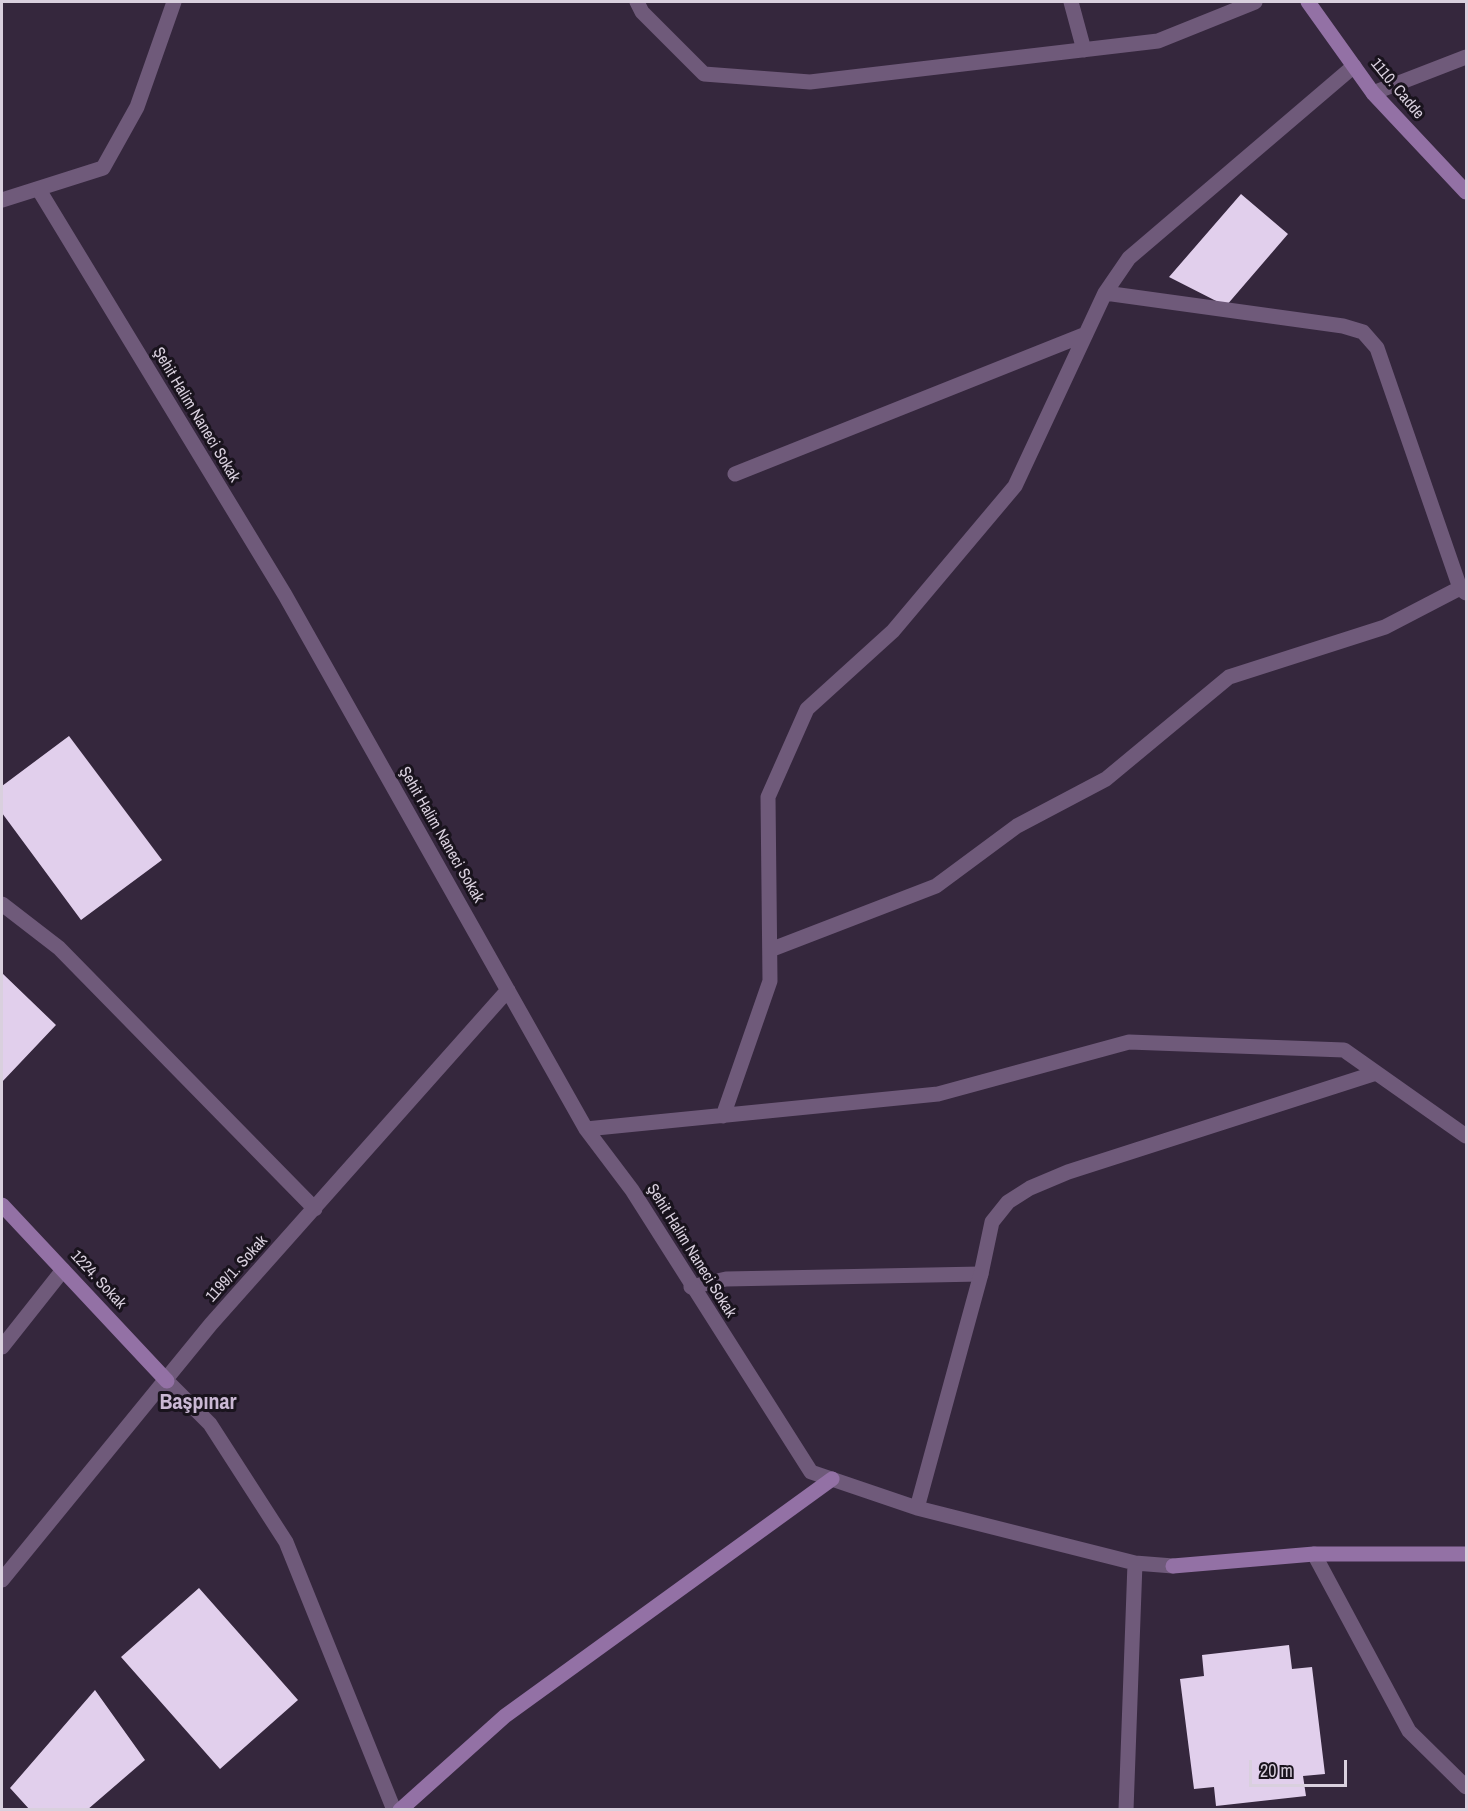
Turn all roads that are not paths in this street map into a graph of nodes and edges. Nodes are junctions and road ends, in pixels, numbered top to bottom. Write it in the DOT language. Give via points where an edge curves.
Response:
graph roads {
  1 [pos="174,2"];
  2 [pos="637,2"];
  3 [pos="1071,2"];
  4 [pos="1255,2"];
  5 [pos="1308,2"];
  6 [pos="1084,50"];
  7 [pos="1467,57"];
  8 [pos="1354,66"];
  9 [pos="1373,93"];
  10 [pos="39,190"];
  11 [pos="1467,192"];
  12 [pos="2,200"];
  13 [pos="1105,292"];
  14 [pos="1086,334"];
  15 [pos="735,474"];
  16 [pos="1463,590"];
  17 [pos="2,904"];
  18 [pos="770,950"];
  19 [pos="508,990"];
  20 [pos="1376,1072"];
  21 [pos="723,1116"];
  22 [pos="586,1129"];
  23 [pos="1467,1136"];
  24 [pos="2,1205"];
  25 [pos="315,1209"];
  26 [pos="63,1270"];
  27 [pos="981,1274"];
  28 [pos="692,1287"];
  29 [pos="2,1347"];
  30 [pos="167,1381"];
  31 [pos="832,1479"];
  32 [pos="917,1508"];
  33 [pos="1314,1554"];
  34 [pos="1467,1554"];
  35 [pos="1135,1563"];
  36 [pos="2,1580"];
  37 [pos="1467,1786"];
  38 [pos="394,1809"];
  39 [pos="400,1809"];
  40 [pos="1126,1809"];
  1 -- 10 [label="street" via="137,106 104,168"];
  2 -- 6 [label="street" via="642,12 704,74 810,82"];
  3 -- 6 [label="street"];
  4 -- 6 [label="street" via="1158,41"];
  5 -- 8 [label="street, 1110. Cadde"];
  7 -- 9 [label="street"];
  8 -- 9 [label="street, 1110. Cadde"];
  8 -- 13 [label="street" via="1129,258"];
  9 -- 11 [label="street, 1110. Cadde"];
  10 -- 12 [label="street"];
  10 -- 19 [label="street, Şehit Halim Naneci Sokak" via="285,595"];
  13 -- 14 [label="street"];
  13 -- 16 [label="street" via="1363,332 1377,348"];
  14 -- 15 [label="street"];
  14 -- 18 [label="street" via="1015,486 893,631 807,709 768,797"];
  16 -- 18 [label="street" via="1384,627 1229,677 1106,779 1017,826 936,886"];
  17 -- 25 [label="street" via="59,948"];
  18 -- 21 [label="street" via="770,981"];
  19 -- 22 [label="street, Şehit Halim Naneci Sokak"];
  19 -- 25 [label="street, 1199/1. Sokak"];
  20 -- 21 [label="street" via="1344,1050 1129,1042 938,1095"];
  20 -- 23 [label="street"];
  20 -- 27 [label="street" via="1068,1172 1030,1188 1008,1202 992,1222"];
  21 -- 22 [label="street"];
  22 -- 28 [label="street, Şehit Halim Naneci Sokak" via="632,1190"];
  24 -- 26 [label="street, 1224. Sokak"];
  25 -- 30 [label="street, 1199/1. Sokak" via="211,1324"];
  26 -- 29 [label="street"];
  26 -- 30 [label="street, 1224. Sokak"];
  27 -- 28 [label="street" via="726,1279"];
  27 -- 32 [label="street"];
  28 -- 31 [label="street, Şehit Halim Naneci Sokak" via="811,1472"];
  30 -- 36 [label="street, 1199/1. Sokak"];
  30 -- 38 [label="street" via="210,1424 286,1542"];
  31 -- 32 [label="street, Şehit Halim Naneci Sokak"];
  31 -- 39 [label="street" via="504,1716"];
  32 -- 35 [label="street, Şehit Halim Naneci Sokak"];
  33 -- 34 [label="street"];
  33 -- 35 [label="street, Şehit Halim Naneci Sokak" via="1173,1566"];
  33 -- 37 [label="street" via="1409,1731"];
  35 -- 40 [label="street"];
}
